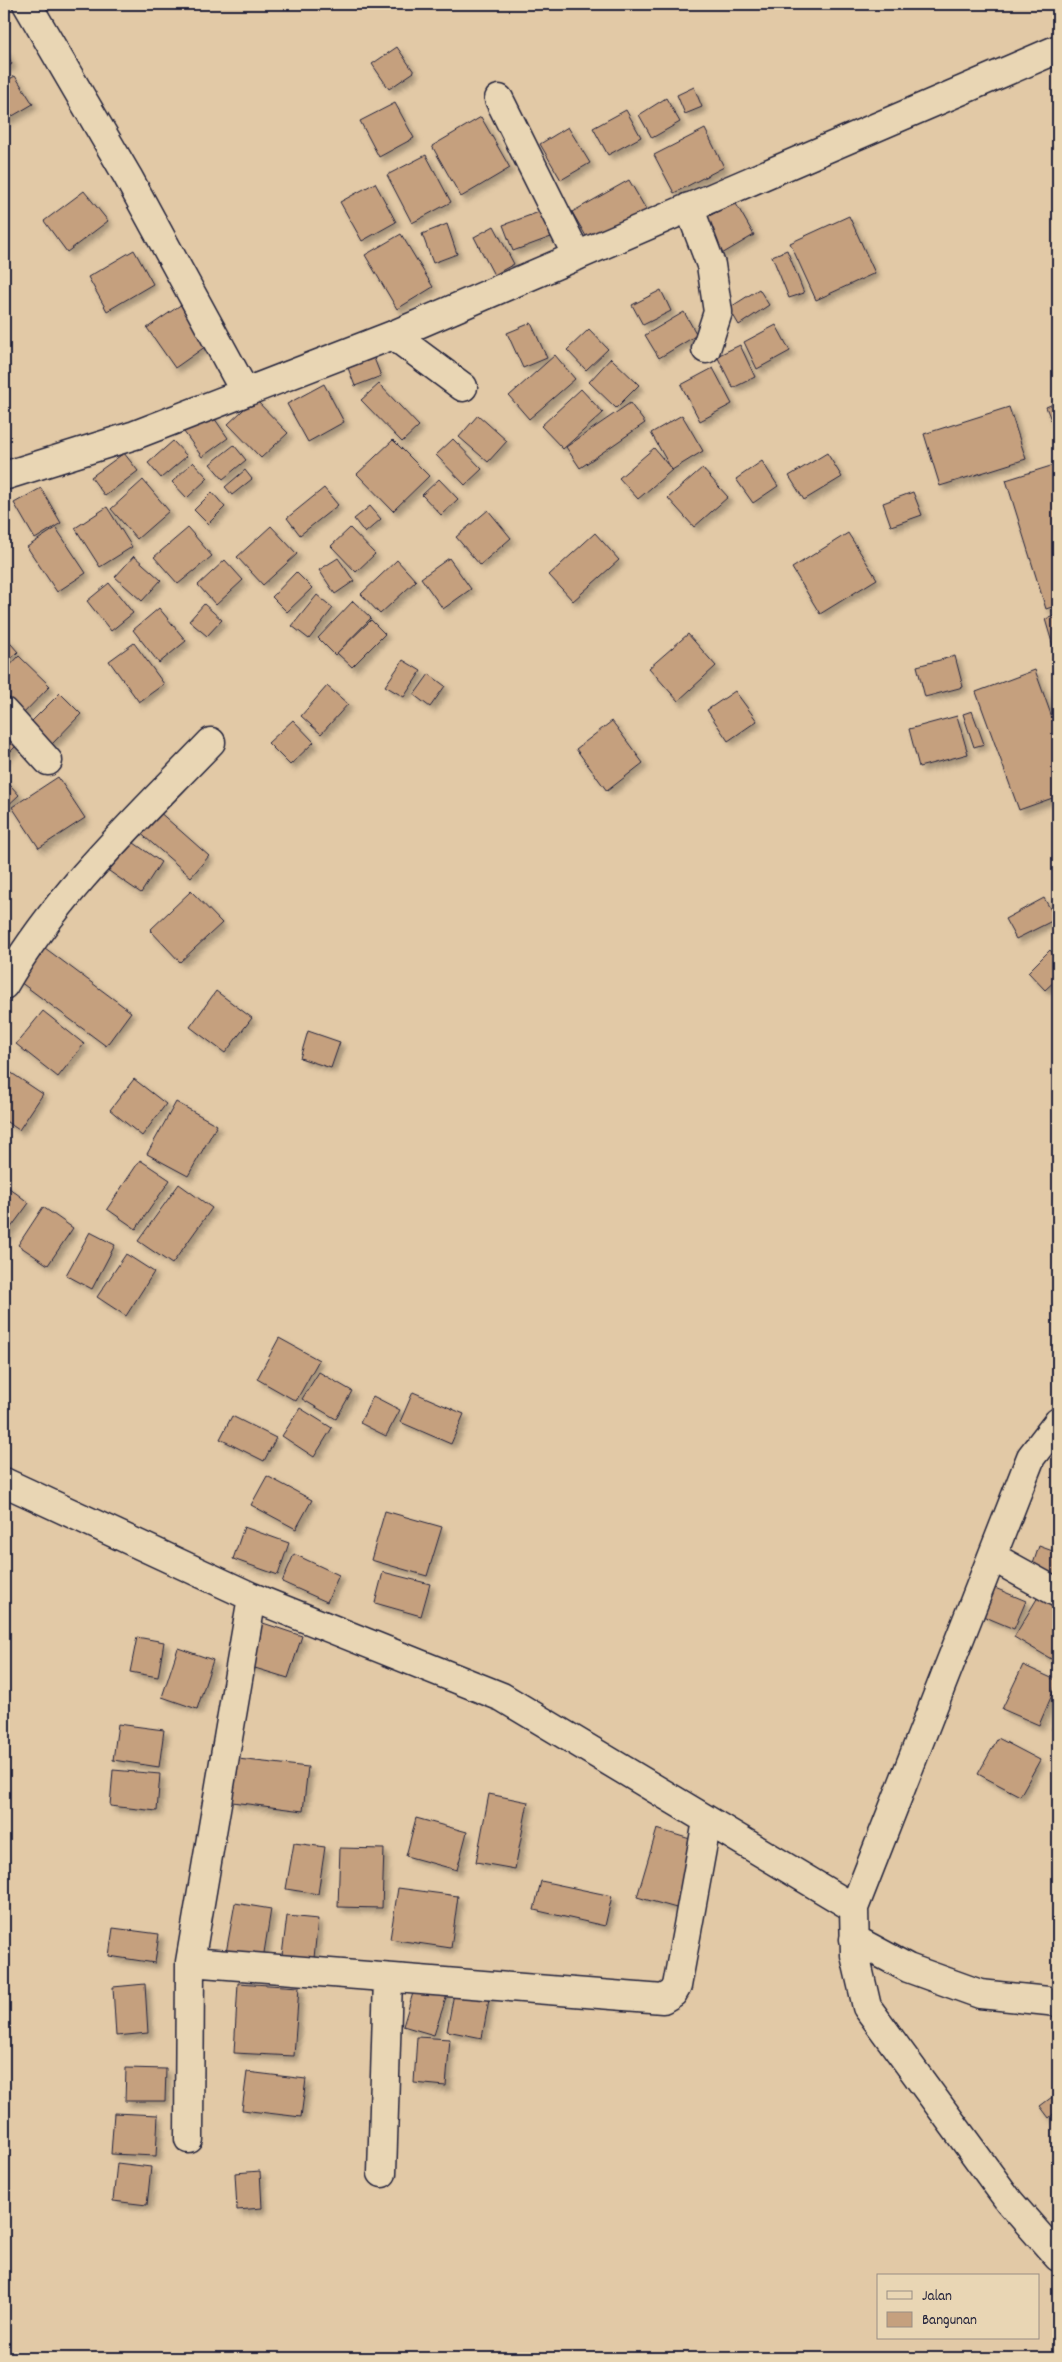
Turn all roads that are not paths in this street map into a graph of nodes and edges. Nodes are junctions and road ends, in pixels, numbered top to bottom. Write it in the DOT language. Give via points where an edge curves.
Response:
graph roads {
  1 [pos="27,4"];
  2 [pos="1058,48"];
  3 [pos="499,99"];
  4 [pos="689,207"];
  5 [pos="577,256"];
  6 [pos="393,335"];
  7 [pos="706,348"];
  8 [pos="463,387"];
  9 [pos="245,392"];
  10 [pos="4,476"];
  11 [pos="4,712"];
  12 [pos="211,742"];
  13 [pos="48,761"];
  14 [pos="4,985"];
  15 [pos="1054,1436"];
  16 [pos="4,1482"];
  17 [pos="993,1557"];
  18 [pos="1058,1593"];
  19 [pos="252,1597"];
  20 [pos="707,1821"];
  21 [pos="854,1908"];
  22 [pos="854,1939"];
  23 [pos="190,1962"];
  24 [pos="388,1978"];
  25 [pos="1058,2002"];
  26 [pos="189,2139"];
  27 [pos="382,2172"];
  28 [pos="1058,2257"];
  1 -- 9 [label="street" via="128,178"];
  2 -- 4 [label="street"];
  3 -- 5 [label="street"];
  4 -- 5 [label="street"];
  4 -- 7 [label="street" via="711,265 718,312"];
  5 -- 6 [label="street"];
  6 -- 8 [label="street"];
  6 -- 9 [label="street"];
  9 -- 10 [label="street" via="135,435"];
  11 -- 13 [label="street"];
  12 -- 14 [label="street" via="86,872 51,914"];
  15 -- 17 [label="street" via="1031,1457"];
  16 -- 19 [label="street"];
  17 -- 18 [label="street"];
  17 -- 21 [label="street"];
  19 -- 20 [label="street" via="502,1697"];
  19 -- 23 [label="street"];
  20 -- 21 [label="street"];
  20 -- 24 [label="street" via="677,1986 663,1999"];
  21 -- 22 [label="street"];
  22 -- 25 [label="street" via="908,1968 980,1994"];
  22 -- 28 [label="street" via="866,2007 1009,2202"];
  23 -- 24 [label="street"];
  23 -- 26 [label="street"];
  24 -- 27 [label="street"];
}
